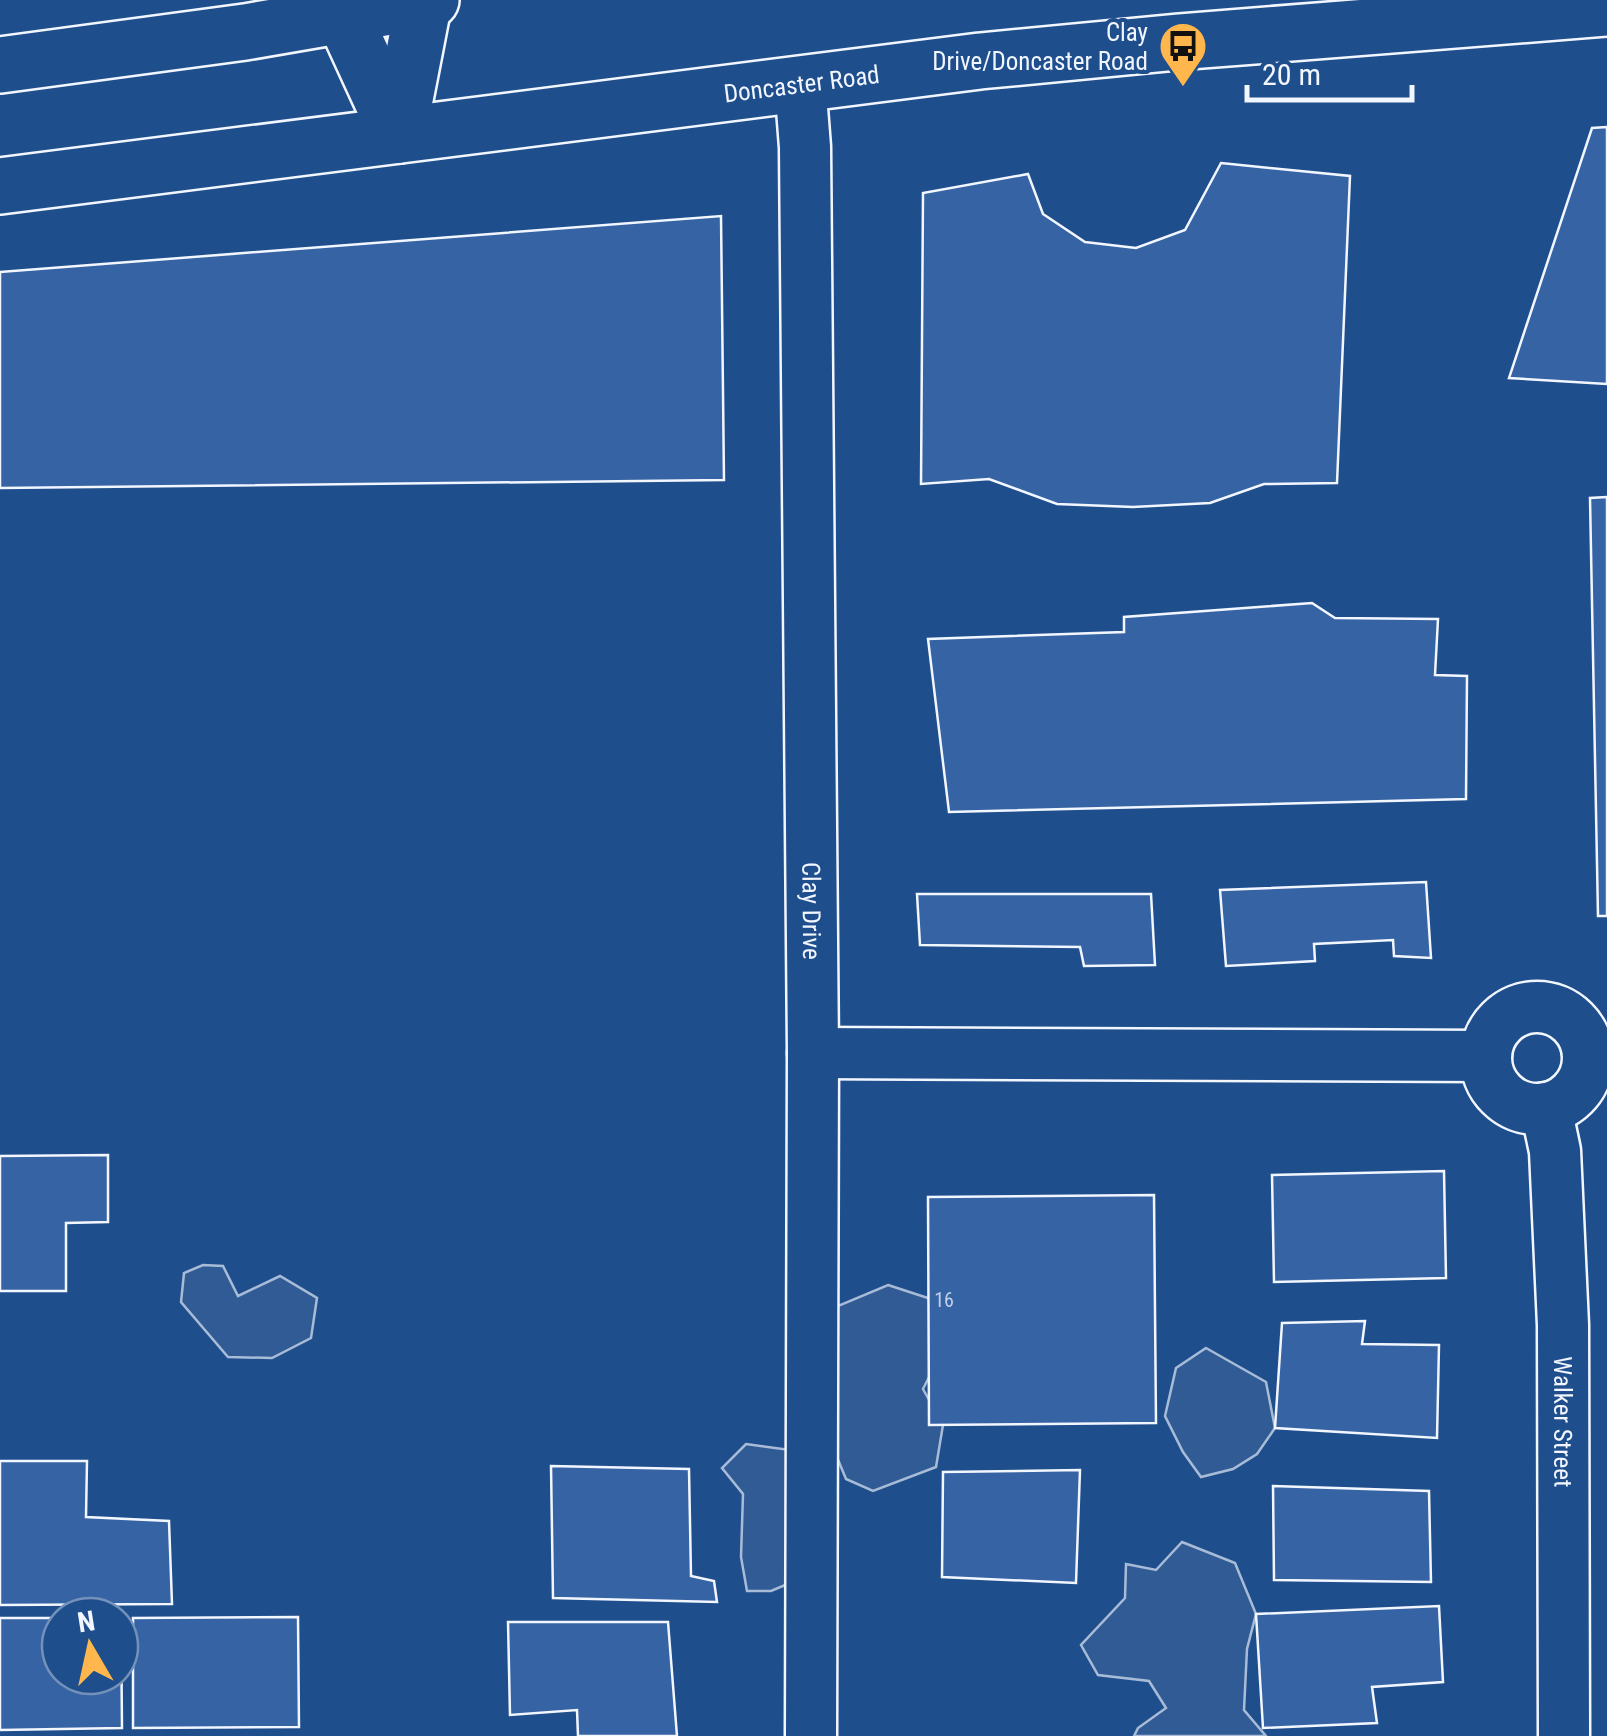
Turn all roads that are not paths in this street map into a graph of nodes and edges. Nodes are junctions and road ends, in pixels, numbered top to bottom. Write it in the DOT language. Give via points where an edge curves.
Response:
graph roads {
  1 [pos="431,0"];
  2 [pos="424,1"];
  3 [pos="1590,6"];
  4 [pos="343,15"];
  5 [pos="0,65"];
  6 [pos="800,83"];
  7 [pos="398,135"];
  8 [pos="0,186"];
  9 [pos="1592,1021"];
  10 [pos="813,1053"];
  11 [pos="1486,1056"];
  12 [pos="1546,1108"];
  13 [pos="810,1736"];
  14 [pos="1564,1736"];
  1 -- 2 [label="main road"];
  2 -- 4 [label="main road"];
  2 -- 7 [label="main road"];
  3 -- 6 [label="main road, Doncaster Road"];
  4 -- 5 [label="main road"];
  4 -- 7 [label="main road"];
  6 -- 7 [label="main road, Doncaster Road"];
  6 -- 10 [label="street, Clay Drive"];
  7 -- 8 [label="main road, Doncaster Road"];
  9 -- 11 [label="street" via="1531,1007 1500,1024"];
  9 -- 12 [label="street" via="1584,1077 1576,1092"];
  10 -- 11 [label="street"];
  10 -- 13 [label="street, Clay Drive"];
  11 -- 12 [label="street" via="1488,1074 1510,1102"];
  12 -- 14 [label="street, Walker Street" via="1563,1325"];
}
